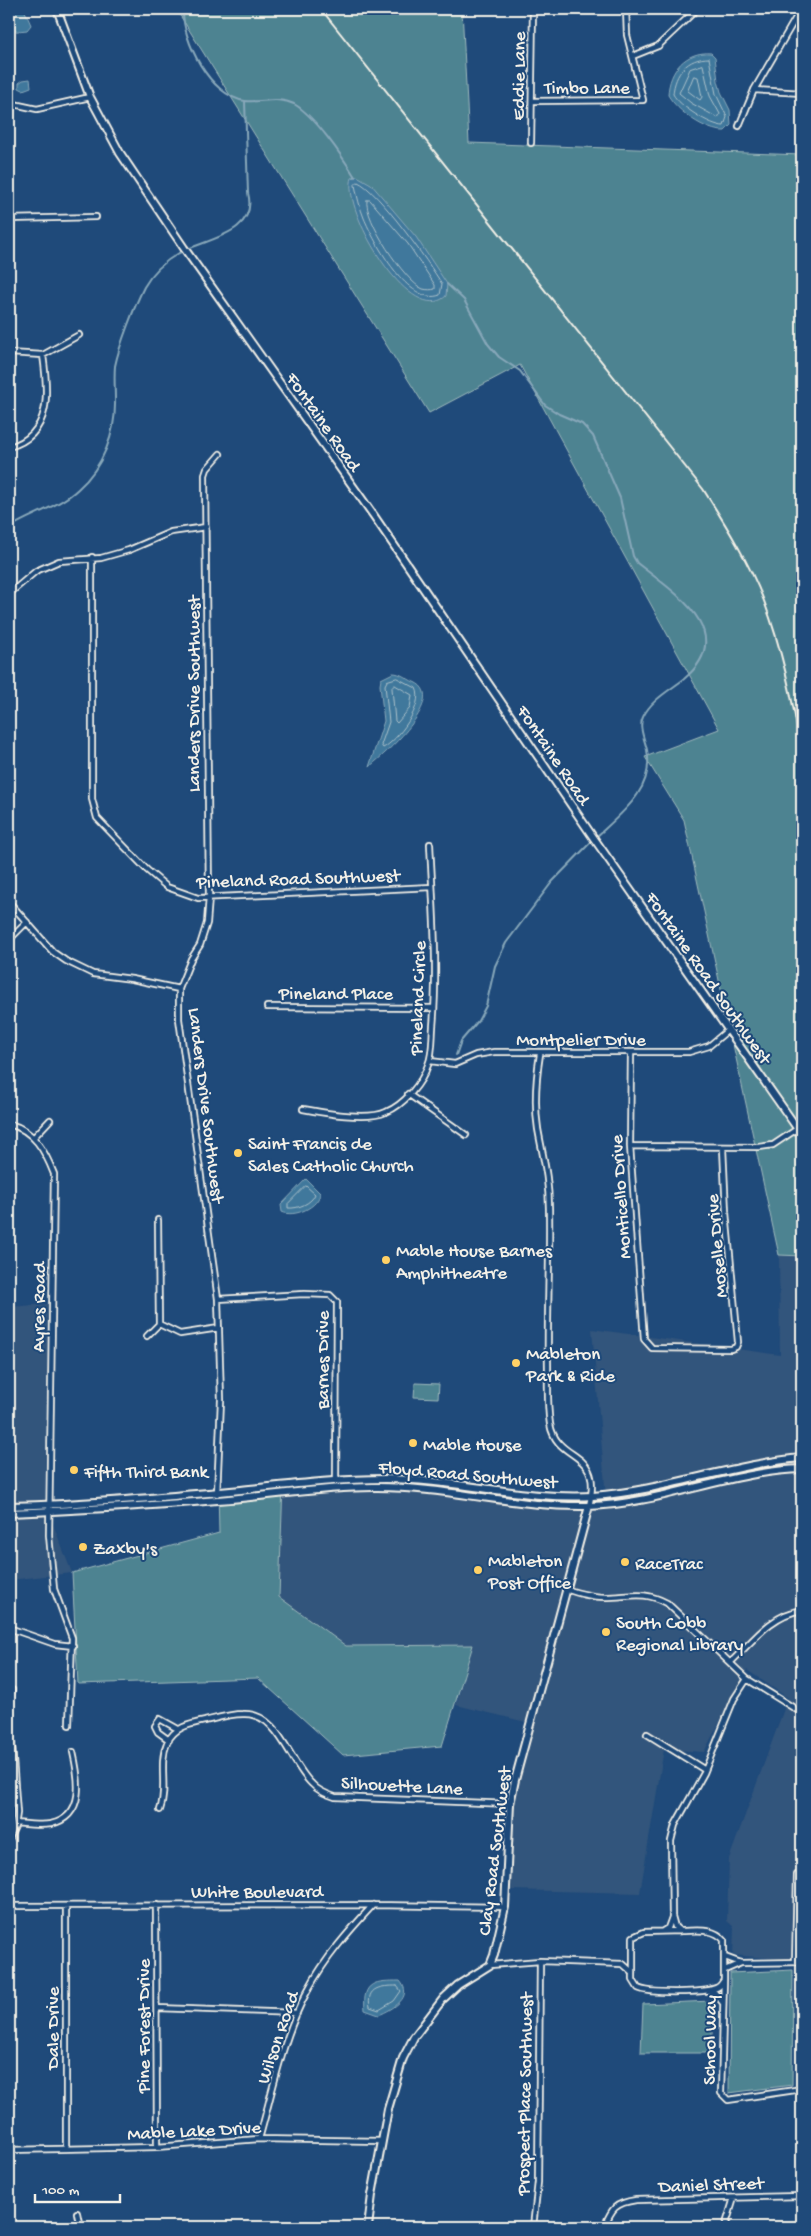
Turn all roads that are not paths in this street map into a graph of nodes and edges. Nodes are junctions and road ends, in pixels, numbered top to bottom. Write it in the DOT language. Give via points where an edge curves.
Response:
graph roads {
  1 [pos="57,9"];
  2 [pos="533,9"];
  3 [pos="626,9"];
  4 [pos="697,9"];
  5 [pos="801,9"];
  6 [pos="633,56"];
  7 [pos="754,90"];
  8 [pos="802,93"];
  9 [pos="90,97"];
  10 [pos="532,101"];
  11 [pos="9,103"];
  12 [pos="739,126"];
  13 [pos="531,143"];
  14 [pos="96,217"];
  15 [pos="9,219"];
  16 [pos="79,335"];
  17 [pos="9,353"];
  18 [pos="43,355"];
  19 [pos="9,447"];
  20 [pos="220,454"];
  21 [pos="206,527"];
  22 [pos="92,557"];
  23 [pos="9,594"];
  24 [pos="593,837"];
  25 [pos="430,844"];
  26 [pos="432,887"];
  27 [pos="209,897"];
  28 [pos="9,902"];
  29 [pos="27,922"];
  30 [pos="9,940"];
  31 [pos="179,989"];
  32 [pos="267,1006"];
  33 [pos="434,1008"];
  34 [pos="728,1030"];
  35 [pos="630,1053"];
  36 [pos="540,1054"];
  37 [pos="430,1061"];
  38 [pos="408,1094"];
  39 [pos="303,1109"];
  40 [pos="50,1120"];
  41 [pos="9,1124"];
  42 [pos="798,1129"];
  43 [pos="466,1135"];
  44 [pos="802,1135"];
  45 [pos="34,1137"];
  46 [pos="630,1146"];
  47 [pos="723,1148"];
  48 [pos="158,1220"];
  49 [pos="218,1300"];
  50 [pos="159,1324"];
  51 [pos="219,1328"];
  52 [pos="147,1336"];
  53 [pos="738,1342"];
  54 [pos="802,1458"];
  55 [pos="802,1469"];
  56 [pos="336,1481"];
  57 [pos="217,1492"];
  58 [pos="592,1496"];
  59 [pos="217,1500"];
  60 [pos="9,1506"];
  61 [pos="589,1506"];
  62 [pos="48,1508"];
  63 [pos="9,1513"];
  64 [pos="565,1589"];
  65 [pos="802,1610"];
  66 [pos="9,1628"];
  67 [pos="73,1646"];
  68 [pos="731,1662"];
  69 [pos="747,1679"];
  70 [pos="12,1690"];
  71 [pos="9,1705"];
  72 [pos="802,1713"];
  73 [pos="70,1725"];
  74 [pos="178,1729"];
  75 [pos="647,1734"];
  76 [pos="169,1740"];
  77 [pos="73,1752"];
  78 [pos="705,1770"];
  79 [pos="510,1804"];
  80 [pos="160,1810"];
  81 [pos="16,1823"];
  82 [pos="9,1839"];
  83 [pos="798,1875"];
  84 [pos="373,1904"];
  85 [pos="156,1905"];
  86 [pos="9,1906"];
  87 [pos="66,1907"];
  88 [pos="505,1907"];
  89 [pos="672,1916"];
  90 [pos="663,1931"];
  91 [pos="680,1931"];
  92 [pos="632,1952"];
  93 [pos="724,1957"];
  94 [pos="540,1961"];
  95 [pos="795,1962"];
  96 [pos="802,1962"];
  97 [pos="741,1963"];
  98 [pos="623,1964"];
  99 [pos="490,1965"];
  100 [pos="724,1970"];
  101 [pos="633,1973"];
  102 [pos="724,1980"];
  103 [pos="707,1990"];
  104 [pos="724,2007"];
  105 [pos="157,2008"];
  106 [pos="297,2012"];
  107 [pos="802,2089"];
  108 [pos="259,2140"];
  109 [pos="382,2141"];
  110 [pos="157,2147"];
  111 [pos="66,2149"];
  112 [pos="9,2150"];
  113 [pos="802,2196"];
  114 [pos="734,2198"];
  115 [pos="77,2213"];
  116 [pos="80,2227"];
  117 [pos="368,2227"];
  118 [pos="533,2227"];
  119 [pos="604,2227"];
  120 [pos="725,2227"];
  1 -- 9 [label="main road, Fontaine Road"];
  2 -- 10 [label="street, Eddie Lane"];
  3 -- 6 [label="street" via="627,35"];
  4 -- 6 [label="street" via="658,46"];
  5 -- 7 [label="street"];
  6 -- 10 [label="street, Timbo Lane" via="643,100"];
  7 -- 8 [label="street"];
  7 -- 12 [label="street"];
  9 -- 11 [label="street" via="37,109"];
  9 -- 24 [label="main road, Fontaine Road" via="120,153 179,241 340,468"];
  10 -- 13 [label="street, Eddie Lane"];
  14 -- 15 [label="street"];
  16 -- 18 [label="street"];
  17 -- 18 [label="street"];
  18 -- 19 [label="street" via="48,389 46,409 32,433"];
  20 -- 21 [label="street, Landers Drive Southwest" via="205,475"];
  21 -- 22 [label="street" via="171,532 129,550 102,558"];
  21 -- 27 [label="street, Landers Drive Southwest"];
  22 -- 23 [label="street" via="60,560 36,571"];
  22 -- 27 [label="street, Pineland Road Southwest" via="91,780 97,818 168,887 185,895"];
  24 -- 34 [label="main road, Fontaine Road Southwest"];
  25 -- 26 [label="street, Pineland Circle"];
  26 -- 27 [label="street, Pineland Road Southwest"];
  26 -- 33 [label="street, Pineland Circle"];
  27 -- 31 [label="street, Landers Drive Southwest" via="207,923 200,945"];
  28 -- 29 [label="street"];
  29 -- 30 [label="street"];
  29 -- 31 [label="street" via="53,952 92,974"];
  31 -- 49 [label="street, Landers Drive Southwest" via="179,1019"];
  32 -- 33 [label="street, Pineland Place"];
  33 -- 37 [label="street, Pineland Circle"];
  34 -- 35 [label="street, Montpelier Drive" via="709,1046 696,1051"];
  34 -- 42 [label="main road, Fontaine Road Southwest"];
  35 -- 36 [label="street, Montpelier Drive"];
  35 -- 46 [label="street, Monticello Drive"];
  36 -- 37 [label="street, Montpelier Drive" via="490,1052 455,1064"];
  36 -- 58 [label="street" via="535,1086 538,1127 548,1174 549,1416 554,1436 587,1465 593,1480"];
  37 -- 38 [label="street, Pineland Circle" via="420,1082"];
  38 -- 39 [label="street, Pineland Circle" via="384,1113 361,1116"];
  38 -- 43 [label="street"];
  40 -- 45 [label="street"];
  41 -- 45 [label="street, Ayres Road"];
  42 -- 44 [label="main road, Fontaine Road Southwest"];
  42 -- 47 [label="street" via="767,1146"];
  45 -- 62 [label="street, Ayres Road" via="54,1174"];
  46 -- 47 [label="street"];
  46 -- 53 [label="street, Monticello Drive" via="644,1339 652,1348 731,1349"];
  47 -- 53 [label="street, Moselle Drive"];
  48 -- 50 [label="street"];
  49 -- 51 [label="street, Landers Drive Southwest"];
  49 -- 56 [label="street, Barnes Drive" via="304,1294 330,1295 337,1302"];
  50 -- 51 [label="street" via="180,1334"];
  50 -- 52 [label="street"];
  51 -- 57 [label="street, Landers Drive Southwest" via="221,1400"];
  54 -- 58 [label="main road, Floyd Road Southwest" via="765,1462"];
  55 -- 61 [label="main road, Floyd Road Southwest" via="756,1474"];
  56 -- 57 [label="main road, Floyd Road Southwest"];
  56 -- 58 [label="main road, Floyd Road Southwest" via="423,1480 529,1494"];
  57 -- 59 [label="street, Landers Drive Southwest"];
  57 -- 62 [label="main road, Floyd Road Southwest"];
  58 -- 61 [label="street"];
  59 -- 61 [label="main road, Floyd Road Southwest" via="336,1489 404,1487 541,1504"];
  59 -- 62 [label="main road, Floyd Road Southwest"];
  60 -- 62 [label="main road, Floyd Road Southwest"];
  61 -- 64 [label="main road, Clay Road Southwest"];
  62 -- 63 [label="main road, Floyd Road Southwest"];
  62 -- 67 [label="street, Ayres Road" via="52,1577"];
  64 -- 68 [label="street" via="597,1596 641,1594 656,1597 667,1603"];
  64 -- 79 [label="main road, Clay Road Southwest"];
  65 -- 68 [label="street" via="781,1615 771,1622"];
  66 -- 67 [label="street" via="55,1644"];
  67 -- 73 [label="street, Ayres Road"];
  68 -- 69 [label="street"];
  69 -- 72 [label="street"];
  69 -- 78 [label="street" via="734,1699"];
  70 -- 71 [label="street"];
  71 -- 81 [label="street"];
  74 -- 76 [label="street"];
  74 -- 76 [label="street" via="160,1719 155,1726"];
  74 -- 79 [label="street, Silhouette Lane" via="188,1724 244,1713 258,1717 270,1724 311,1784 335,1797"];
  75 -- 78 [label="street"];
  76 -- 80 [label="street" via="164,1754 164,1798"];
  77 -- 81 [label="street" via="78,1772 78,1793 71,1813 50,1824"];
  78 -- 89 [label="street" via="675,1825 671,1841"];
  79 -- 88 [label="main road, Clay Road Southwest"];
  81 -- 82 [label="street"];
  83 -- 95 [label="street"];
  84 -- 85 [label="street, White Boulevard"];
  84 -- 88 [label="street, White Boulevard"];
  84 -- 106 [label="street, Wilson Road" via="342,1939 308,1989"];
  85 -- 87 [label="street, White Boulevard"];
  85 -- 105 [label="street, Pine Forest Drive"];
  86 -- 87 [label="street, White Boulevard"];
  87 -- 111 [label="street, Dale Drive"];
  88 -- 99 [label="main road, Clay Road Southwest"];
  89 -- 90 [label="street" via="668,1928"];
  89 -- 91 [label="street" via="675,1927"];
  90 -- 91 [label="street, School Way"];
  90 -- 92 [label="street, School Way" via="638,1933 633,1937"];
  91 -- 93 [label="street, School Way" via="718,1933 724,1940"];
  92 -- 98 [label="street"];
  92 -- 101 [label="street"];
  93 -- 97 [label="street"];
  93 -- 100 [label="street, School Way"];
  94 -- 98 [label="street"];
  94 -- 99 [label="street"];
  94 -- 118 [label="street, Prospect Place Southwest" via="538,2182"];
  95 -- 96 [label="street"];
  95 -- 97 [label="street"];
  97 -- 100 [label="street"];
  98 -- 101 [label="street"];
  99 -- 109 [label="main road" via="458,1985 443,1999 414,2037 394,2082"];
  100 -- 102 [label="street, School Way"];
  101 -- 103 [label="street" via="635,1986 642,1990"];
  102 -- 103 [label="street" via="718,1988"];
  102 -- 104 [label="street, School Way"];
  103 -- 104 [label="street" via="715,1993"];
  104 -- 107 [label="street, School Way" via="721,2093 726,2099"];
  105 -- 106 [label="street"];
  105 -- 110 [label="street, Pine Forest Drive"];
  106 -- 108 [label="street, Wilson Road"];
  108 -- 109 [label="street, Mable Lake Drive"];
  108 -- 110 [label="street, Mable Lake Drive"];
  109 -- 117 [label="main road"];
  110 -- 111 [label="street, Mable Lake Drive"];
  111 -- 112 [label="street, Mable Lake Drive"];
  113 -- 114 [label="street, Daniel Street"];
  114 -- 119 [label="street, Daniel Street" via="620,2202"];
  114 -- 120 [label="street"];
  115 -- 116 [label="street"];
}
